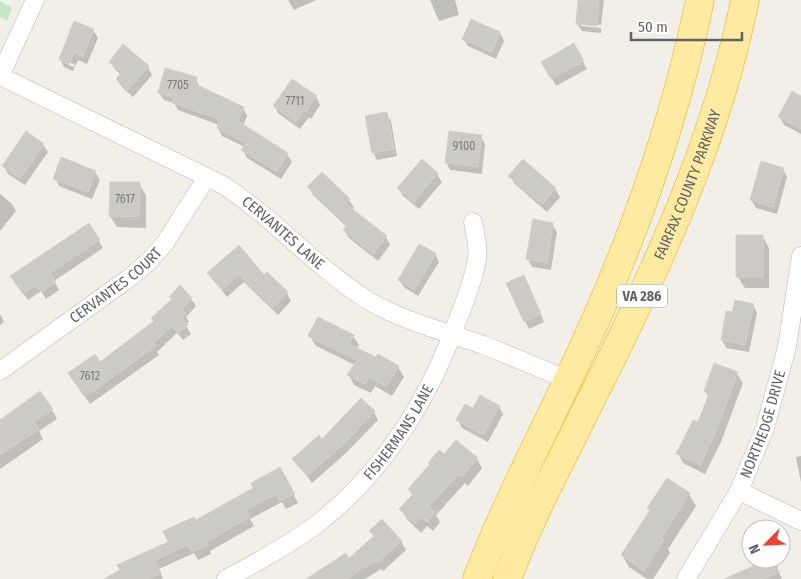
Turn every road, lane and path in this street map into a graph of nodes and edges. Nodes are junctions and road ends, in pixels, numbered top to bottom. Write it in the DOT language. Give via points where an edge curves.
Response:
graph roads {
  1 [pos="35,0"];
  2 [pos="700,0"];
  3 [pos="745,0"];
  4 [pos="0,76"];
  5 [pos="207,177"];
  6 [pos="473,222"];
  7 [pos="801,256"];
  8 [pos="452,335"];
  9 [pos="0,371"];
  10 [pos="568,380"];
  11 [pos="739,492"];
  12 [pos="801,521"];
  13 [pos="226,579"];
  14 [pos="477,579"];
  15 [pos="507,579"];
  16 [pos="686,579"];
  1 -- 4 [label="street"];
  2 -- 10 [label="highway, VA 286" via="650,180 619,264"];
  3 -- 15 [label="highway, FAIRFAX COUNTY PARKWAY / VA 286" via="727,76 681,207"];
  4 -- 5 [label="street, CERVANTES LANE"];
  5 -- 8 [label="street, CERVANTES LANE" via="242,198 331,274 368,300 417,324"];
  5 -- 9 [label="street, CERVANTES COURT" via="176,228 150,260"];
  6 -- 8 [label="street, FISHERMANS LANE" via="477,260"];
  7 -- 11 [label="street, NORTHEDGE DRIVE" via="782,372 765,428"];
  8 -- 10 [label="street, CERVANTES LANE"];
  8 -- 13 [label="street, FISHERMANS LANE" via="437,372 408,425 343,502 289,543"];
  10 -- 14 [label="highway, VA 286"];
  11 -- 12 [label="street"];
  11 -- 16 [label="street, NORTHEDGE DRIVE"];
}
